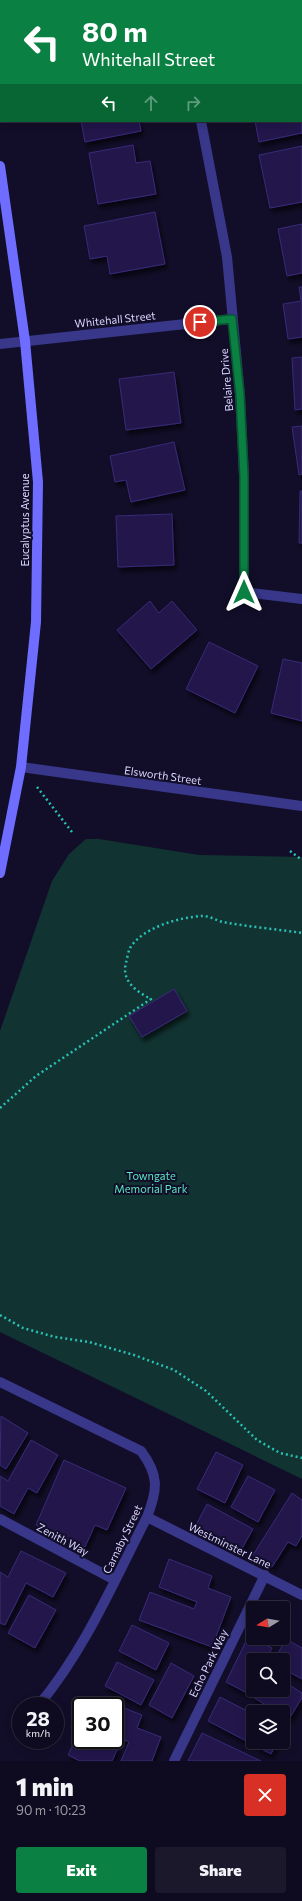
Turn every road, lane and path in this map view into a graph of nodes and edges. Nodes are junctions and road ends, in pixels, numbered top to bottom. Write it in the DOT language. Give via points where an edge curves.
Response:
graph roads {
  1 [pos="201,122"];
  2 [pos="0,166"];
  3 [pos="232,319"];
  4 [pos="25,341"];
  5 [pos="0,344"];
  6 [pos="302,599"];
  7 [pos="21,767"];
  8 [pos="302,806"];
  9 [pos="72,832"];
  10 [pos="290,851"];
  11 [pos="302,860"];
  12 [pos="0,873"];
  13 [pos="302,933"];
  14 [pos="0,1108"];
  15 [pos="0,1315"];
  16 [pos="0,1382"];
  17 [pos="302,1458"];
  18 [pos="147,1517"];
  19 [pos="0,1519"];
  20 [pos="265,1575"];
  21 [pos="115,1580"];
  22 [pos="302,1595"];
  23 [pos="46,1697"];
  24 [pos="174,1761"];
  1 -- 3 [label="street, Belaire Drive" via="227,257"];
  2 -- 4 [label="street, Eucalyptus Avenue"];
  3 -- 4 [label="street, Whitehall Street"];
  3 -- 6 [label="street, Belaire Drive" via="240,395 244,476 244,592"];
  4 -- 5 [label="street, Whitehall Street"];
  4 -- 7 [label="street, Eucalyptus Avenue" via="38,482 36,622"];
  7 -- 8 [label="street, Elsworth Street"];
  7 -- 9 [label="path"];
  7 -- 12 [label="street, Eucalyptus Avenue"];
  10 -- 11 [label="path"];
  13 -- 14 [label="path" via="222,922 205,916 163,924 146,933 130,949 125,968 128,983 151,1000 36,1076"];
  15 -- 17 [label="path" via="23,1328 55,1337 88,1342 174,1370 206,1390 257,1440 280,1453"];
  16 -- 18 [label="street, Carnaby Street" via="141,1451 151,1464 156,1481 155,1497"];
  18 -- 20 [label="street, Westminster Lane"];
  18 -- 21 [label="street, Carnaby Street"];
  19 -- 21 [label="street, Zenith Way"];
  20 -- 22 [label="street, Westminster Lane"];
  20 -- 24 [label="street, Echo Park Way"];
  21 -- 23 [label="street, Carnaby Street" via="86,1637"];
}
